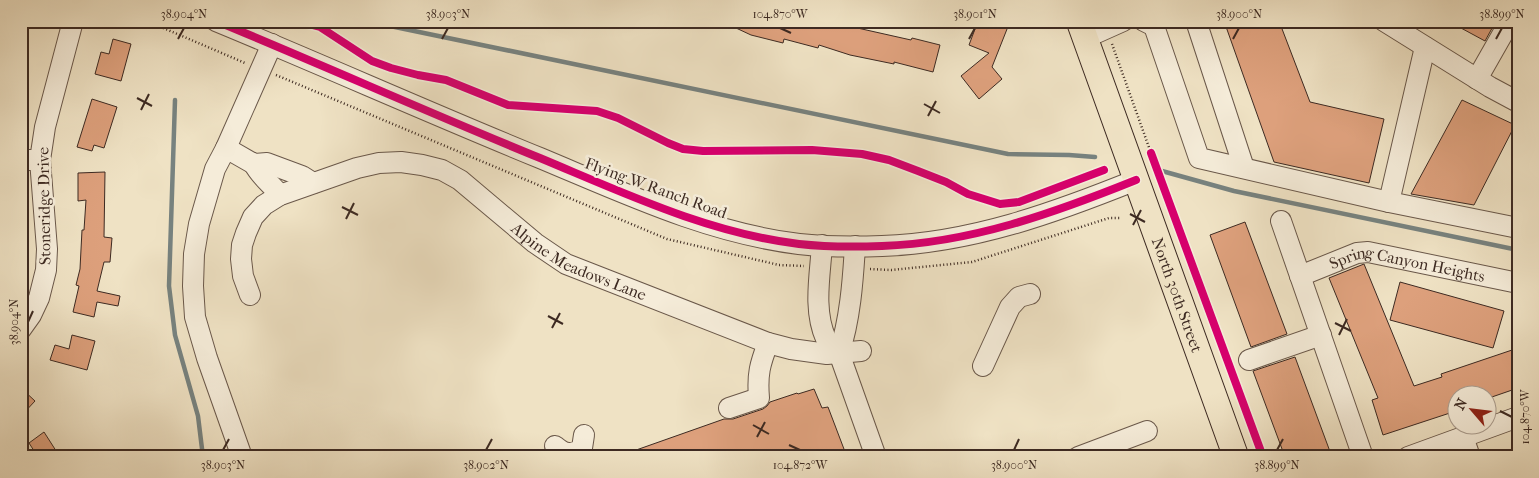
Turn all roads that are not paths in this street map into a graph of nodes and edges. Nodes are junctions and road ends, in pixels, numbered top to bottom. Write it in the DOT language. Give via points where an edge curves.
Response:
graph roads {
  1 [pos="73,21"];
  2 [pos="216,21"];
  3 [pos="1144,21"];
  4 [pos="1196,21"];
  5 [pos="1384,21"];
  6 [pos="1510,21"];
  7 [pos="1098,27"];
  8 [pos="272,44"];
  9 [pos="1425,46"];
  10 [pos="1477,79"];
  11 [pos="1518,102"];
  12 [pos="226,148"];
  13 [pos="31,160"];
  14 [pos="254,164"];
  15 [pos="1244,168"];
  16 [pos="1136,180"];
  17 [pos="313,183"];
  18 [pos="280,195"];
  19 [pos="1389,202"];
  20 [pos="1280,221"];
  21 [pos="1518,228"];
  22 [pos="822,245"];
  23 [pos="855,246"];
  24 [pos="1300,276"];
  25 [pos="1518,283"];
  26 [pos="1030,294"];
  27 [pos="250,295"];
  28 [pos="21,329"];
  29 [pos="1320,335"];
  30 [pos="768,343"];
  31 [pos="861,351"];
  32 [pos="840,353"];
  33 [pos="1249,360"];
  34 [pos="983,366"];
  35 [pos="729,408"];
  36 [pos="1518,417"];
  37 [pos="1147,431"];
  38 [pos="584,436"];
  39 [pos="1463,437"];
  40 [pos="555,446"];
  41 [pos="242,457"];
  42 [pos="876,457"];
  43 [pos="1078,457"];
  44 [pos="1236,457"];
  45 [pos="1362,457"];
  46 [pos="1408,457"];
  47 [pos="1470,457"];
  1 -- 13 [label="street, Stoneridge Drive" via="45,128"];
  2 -- 8 [label="street, Flying W Ranch Road"];
  3 -- 15 [label="street" via="1154,26 1199,158"];
  4 -- 15 [label="street"];
  5 -- 9 [label="street"];
  6 -- 10 [label="street"];
  7 -- 16 [label="main road, North 30th Street"];
  8 -- 12 [label="street"];
  8 -- 22 [label="street, Flying W Ranch Road" via="664,209 758,237"];
  9 -- 10 [label="street"];
  9 -- 19 [label="street"];
  10 -- 11 [label="street"];
  12 -- 14 [label="street"];
  12 -- 41 [label="street" via="215,169 198,224 193,286 195,317 206,358"];
  13 -- 28 [label="street, Stoneridge Drive" via="47,249 46,270 39,298"];
  14 -- 17 [label="street" via="267,163"];
  14 -- 18 [label="street" via="259,174"];
  15 -- 19 [label="street"];
  16 -- 23 [label="street, Flying W Ranch Road" via="1020,223 976,234 925,243"];
  16 -- 44 [label="main road, North 30th Street"];
  17 -- 18 [label="street, Alpine Meadows Lane"];
  17 -- 30 [label="street, Alpine Meadows Lane" via="379,163 422,164 442,170 460,180 535,244 566,264"];
  18 -- 27 [label="street, Alpine Meadows Lane" via="253,217 246,233 241,259"];
  19 -- 21 [label="street"];
  20 -- 24 [label="street"];
  22 -- 23 [label="street, Flying W Ranch Road"];
  22 -- 32 [label="street" via="819,314 827,341"];
  23 -- 32 [label="street" via="845,337"];
  24 -- 25 [label="street, Spring Canyon Heights" via="1368,252"];
  24 -- 29 [label="street"];
  26 -- 34 [label="street" via="1019,297 1010,306"];
  29 -- 33 [label="street"];
  29 -- 45 [label="street"];
  30 -- 32 [label="street, Alpine Meadows Lane" via="827,354"];
  30 -- 35 [label="street" via="759,366 759,398"];
  31 -- 32 [label="street, Alpine Meadows Lane"];
  32 -- 42 [label="street"];
  36 -- 39 [label="street"];
  37 -- 43 [label="street"];
  38 -- 40 [label="street" via="582,448 576,453 568,454"];
  39 -- 46 [label="street"];
  39 -- 47 [label="street"];
}
